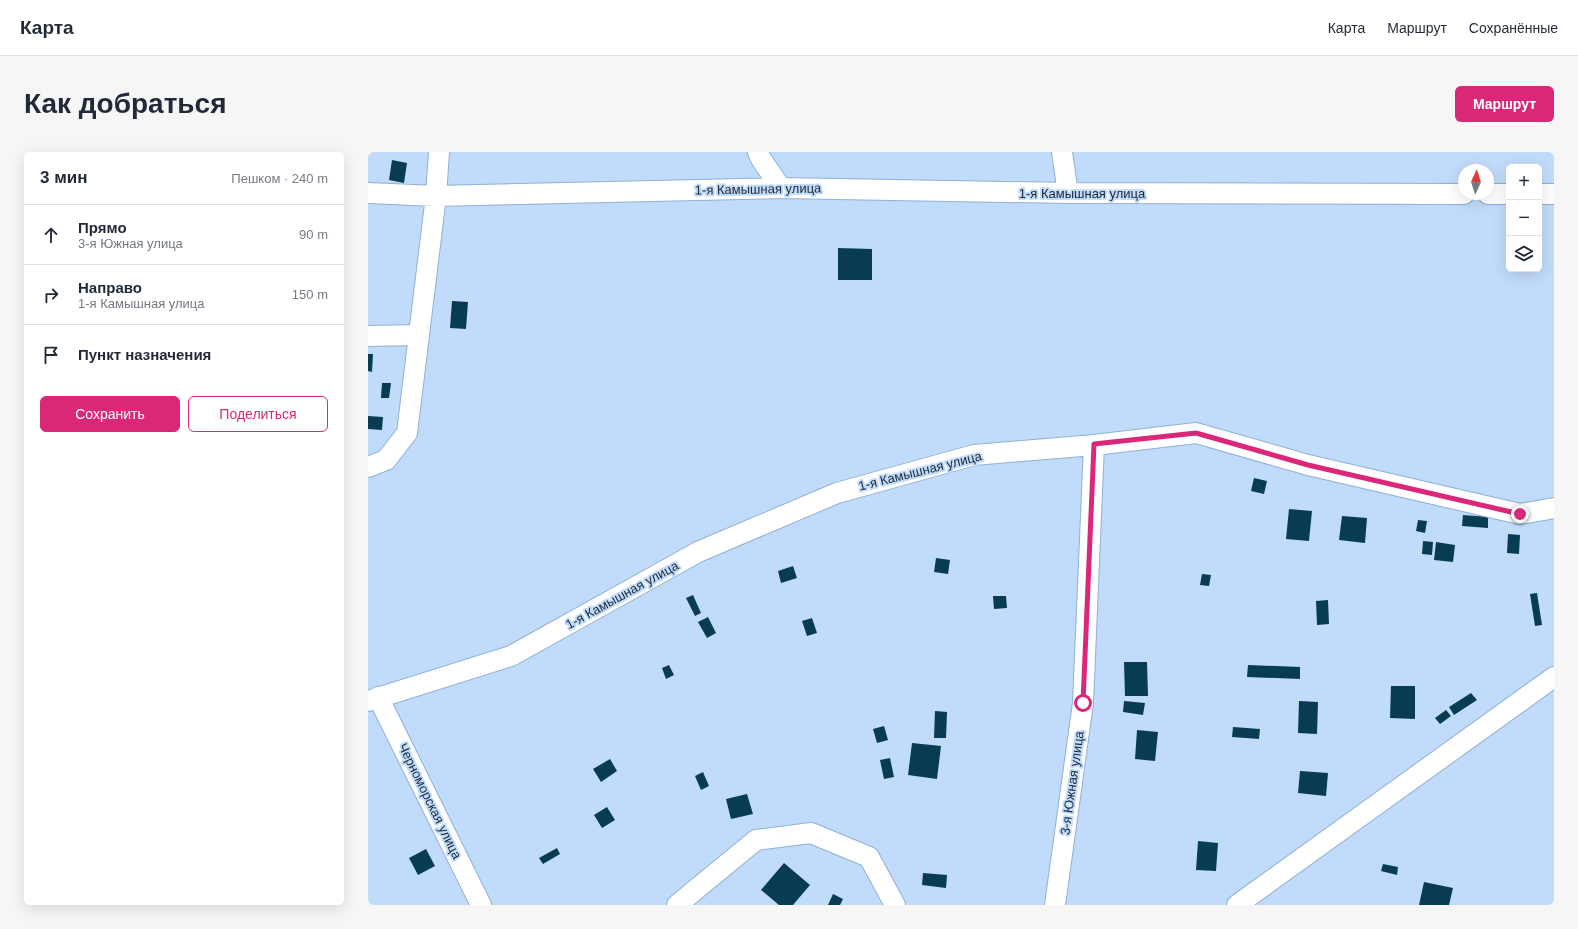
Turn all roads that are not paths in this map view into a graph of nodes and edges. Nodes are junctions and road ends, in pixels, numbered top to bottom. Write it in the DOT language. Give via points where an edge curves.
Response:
graph roads {
  1 [pos="439,152"];
  2 [pos="758,152"];
  3 [pos="1062,152"];
  4 [pos="781,188"];
  5 [pos="368,193"];
  6 [pos="1068,193"];
  7 [pos="1458,194"];
  8 [pos="1494,194"];
  9 [pos="1506,194"];
  10 [pos="1542,194"];
  11 [pos="1554,194"];
  12 [pos="436,196"];
  13 [pos="419,335"];
  14 [pos="368,336"];
  15 [pos="1094,444"];
  16 [pos="368,467"];
  17 [pos="1554,508"];
  18 [pos="1554,677"];
  19 [pos="373,699"];
  20 [pos="481,905"];
  21 [pos="677,905"];
  22 [pos="895,905"];
  23 [pos="1055,905"];
  24 [pos="1237,905"];
  1 -- 12 [label="street"];
  2 -- 4 [label="street"];
  3 -- 6 [label="street"];
  4 -- 6 [label="street, 1-я Камышная улица"];
  4 -- 12 [label="street, 1-я Камышная улица"];
  5 -- 12 [label="street, 1-я Камышная улица"];
  6 -- 7 [label="street, 1-я Камышная улица"];
  8 -- 9 [label="street"];
  10 -- 11 [label="street"];
  12 -- 13 [label="street"];
  13 -- 14 [label="street"];
  13 -- 16 [label="street" via="407,433 386,460"];
  15 -- 17 [label="street, 1-я Камышная улица" via="1196,433 1308,465 1520,514"];
  15 -- 19 [label="street, 1-я Камышная улица" via="974,455 837,493 698,552 511,656"];
  15 -- 23 [label="street, 3-я Южная улица" via="1083,703"];
  18 -- 24 [label="street"];
  19 -- 20 [label="street, Черноморская улица"];
  21 -- 22 [label="street" via="756,840 812,833 869,857"];
}
